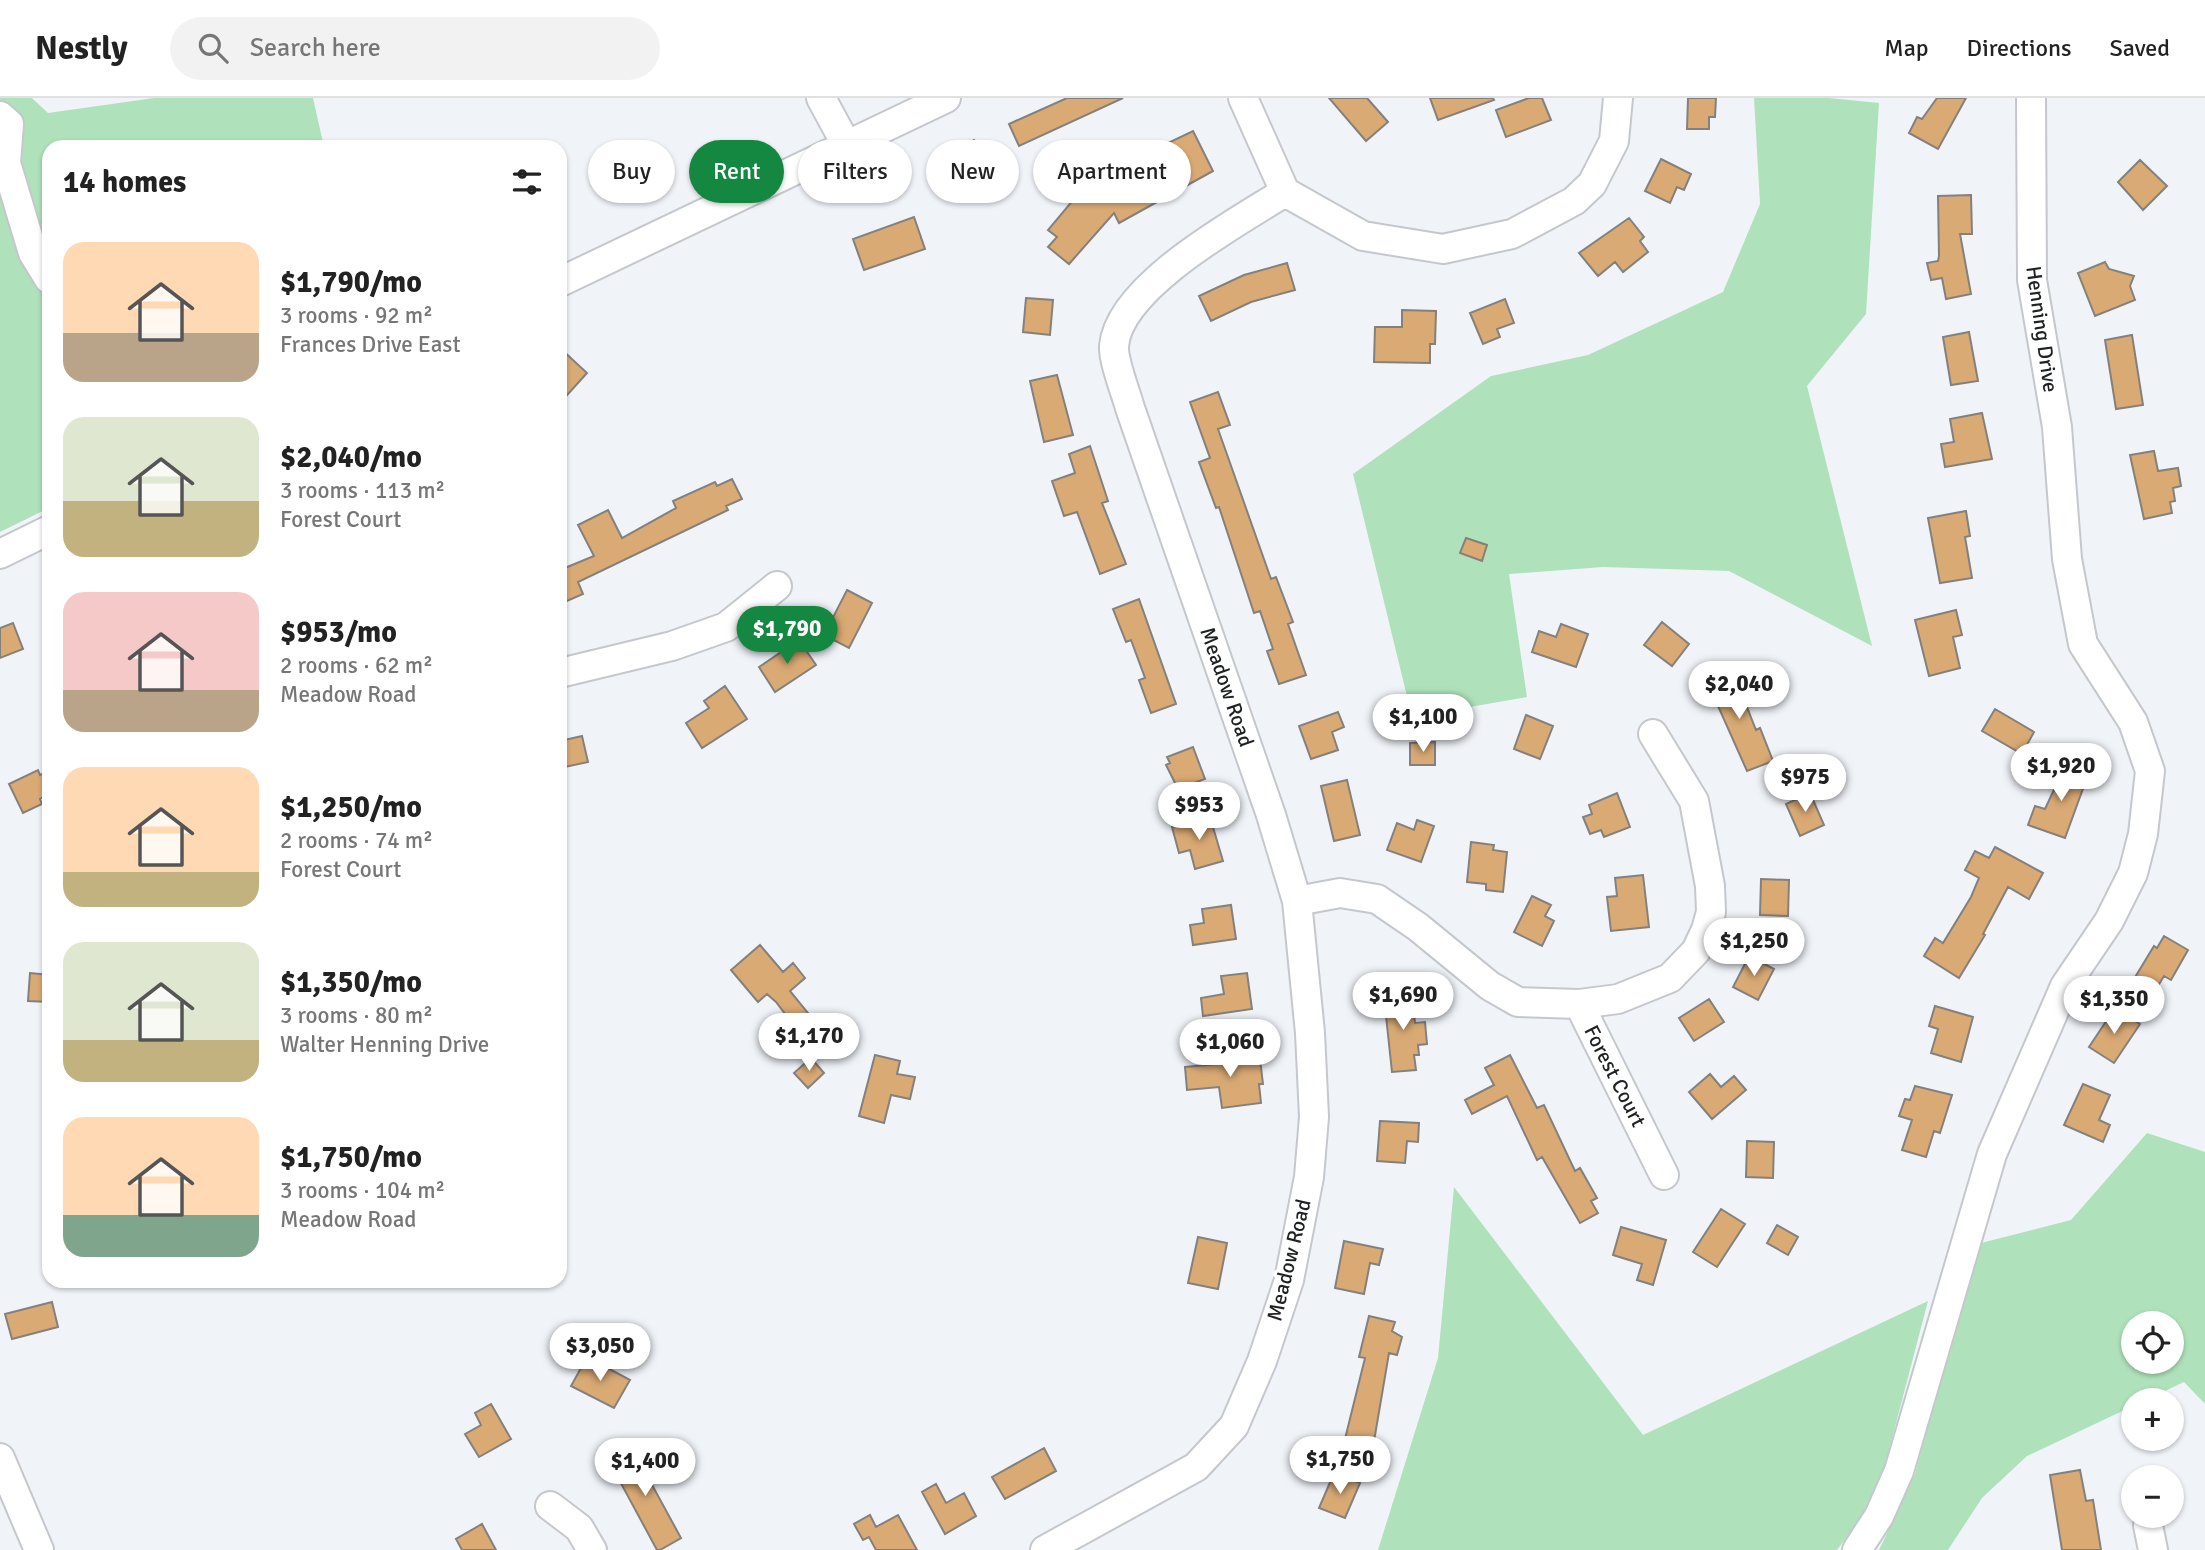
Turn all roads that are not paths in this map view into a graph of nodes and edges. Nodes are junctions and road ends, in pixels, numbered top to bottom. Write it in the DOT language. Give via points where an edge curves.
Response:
graph roads {
  1 [pos="821,98"];
  2 [pos="946,98"];
  3 [pos="1243,98"];
  4 [pos="1618,98"];
  5 [pos="2031,98"];
  6 [pos="0,116"];
  7 [pos="844,140"];
  8 [pos="859,140"];
  9 [pos="798,169"];
  10 [pos="1285,192"];
  11 [pos="42,268"];
  12 [pos="567,279"];
  13 [pos="42,533"];
  14 [pos="0,554"];
  15 [pos="777,586"];
  16 [pos="567,671"];
  17 [pos="1653,734"];
  18 [pos="1297,901"];
  19 [pos="1579,1004"];
  20 [pos="1664,1175"];
  21 [pos="0,1458"];
  22 [pos="550,1506"];
  23 [pos="39,1550"];
  24 [pos="592,1550"];
  25 [pos="1045,1550"];
  26 [pos="1857,1550"];
  1 -- 7 [label="street"];
  2 -- 8 [label="street"];
  3 -- 10 [label="street"];
  4 -- 10 [label="street" via="1614,141 1592,184 1574,201 1512,234 1443,249 1363,236"];
  5 -- 26 [label="street, Henning Drive" via="2032,280 2057,427 2067,559 2082,644 2133,722 2150,771 2143,834 2133,873 2065,986 1992,1154 1899,1471"];
  6 -- 11 [label="street" via="9,124 6,163 33,253"];
  9 -- 12 [label="street"];
  10 -- 18 [label="street, Meadow Road" via="1180,259 1136,301 1114,346 1130,408"];
  13 -- 14 [label="street"];
  15 -- 16 [label="street" via="726,627 672,646"];
  17 -- 19 [label="street, Forest Court" via="1694,802 1711,912 1696,951 1670,978 1618,999"];
  18 -- 19 [label="street" via="1340,894 1377,899 1490,986 1518,1002"];
  18 -- 25 [label="street, Meadow Road" via="1314,1117 1309,1177 1289,1280 1262,1361 1234,1426 1196,1467"];
  19 -- 20 [label="street, Forest Court"];
  21 -- 23 [label="street"];
  22 -- 24 [label="street" via="579,1528"];
}
